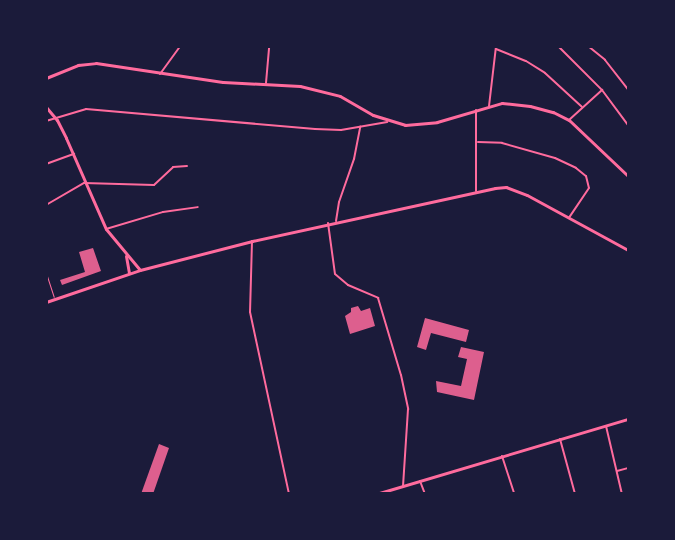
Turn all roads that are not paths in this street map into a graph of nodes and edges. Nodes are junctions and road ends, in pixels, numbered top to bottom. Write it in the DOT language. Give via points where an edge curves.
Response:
graph roads {
  1 [pos="180,46"];
  2 [pos="269,46"];
  3 [pos="558,46"];
  4 [pos="588,46"];
  5 [pos="496,48"];
  6 [pos="160,74"];
  7 [pos="46,78"];
  8 [pos="266,84"];
  9 [pos="628,89"];
  10 [pos="602,90"];
  11 [pos="489,106"];
  12 [pos="46,107"];
  13 [pos="582,107"];
  14 [pos="476,110"];
  15 [pos="57,120"];
  16 [pos="569,120"];
  17 [pos="46,122"];
  18 [pos="387,122"];
  19 [pos="628,125"];
  20 [pos="360,127"];
  21 [pos="478,142"];
  22 [pos="74,154"];
  23 [pos="46,165"];
  24 [pos="187,166"];
  25 [pos="628,177"];
  26 [pos="84,183"];
  27 [pos="476,191"];
  28 [pos="46,205"];
  29 [pos="198,207"];
  30 [pos="569,218"];
  31 [pos="336,221"];
  32 [pos="328,223"];
  33 [pos="106,229"];
  34 [pos="252,241"];
  35 [pos="628,250"];
  36 [pos="125,254"];
  37 [pos="140,270"];
  38 [pos="46,273"];
  39 [pos="129,273"];
  40 [pos="54,299"];
  41 [pos="46,302"];
  42 [pos="628,419"];
  43 [pos="606,426"];
  44 [pos="560,439"];
  45 [pos="502,456"];
  46 [pos="628,468"];
  47 [pos="616,471"];
  48 [pos="420,481"];
  49 [pos="403,486"];
  50 [pos="290,494"];
  51 [pos="376,494"];
  52 [pos="425,494"];
  53 [pos="514,494"];
  54 [pos="575,494"];
  55 [pos="621,494"];
  1 -- 6 [label="street"];
  2 -- 8 [label="street"];
  3 -- 10 [label="street"];
  4 -- 9 [label="street"];
  5 -- 11 [label="street"];
  5 -- 13 [label="street" via="545,73"];
  6 -- 7 [label="street" via="96,63 78,65"];
  6 -- 8 [label="street"];
  8 -- 18 [label="street" via="300,86 340,96"];
  10 -- 13 [label="street"];
  10 -- 19 [label="street"];
  11 -- 14 [label="street"];
  11 -- 16 [label="street" via="530,106"];
  12 -- 15 [label="street"];
  13 -- 16 [label="street"];
  14 -- 18 [label="street" via="437,122"];
  14 -- 21 [label="street"];
  15 -- 17 [label="street"];
  15 -- 20 [label="street" via="86,109 315,129"];
  15 -- 22 [label="street"];
  16 -- 25 [label="street"];
  18 -- 20 [label="street"];
  20 -- 31 [label="street"];
  21 -- 27 [label="street"];
  21 -- 30 [label="street" via="517,147 576,168 586,176 589,188"];
  22 -- 23 [label="street"];
  22 -- 26 [label="street"];
  24 -- 26 [label="street" via="173,167 154,185"];
  26 -- 28 [label="street"];
  26 -- 33 [label="street"];
  27 -- 30 [label="street" via="515,189"];
  27 -- 31 [label="street"];
  29 -- 33 [label="street" via="163,212"];
  30 -- 35 [label="street"];
  31 -- 32 [label="street"];
  32 -- 34 [label="street"];
  32 -- 49 [label="street" via="335,274 348,285 378,297 402,375 408,409"];
  33 -- 36 [label="street"];
  34 -- 37 [label="street"];
  34 -- 50 [label="street" via="250,312"];
  36 -- 37 [label="street"];
  36 -- 39 [label="street"];
  37 -- 39 [label="street"];
  38 -- 40 [label="lane"];
  39 -- 40 [label="street"];
  40 -- 41 [label="street"];
  42 -- 43 [label="street"];
  43 -- 44 [label="street"];
  43 -- 47 [label="street"];
  44 -- 45 [label="street"];
  44 -- 54 [label="street"];
  45 -- 48 [label="street"];
  45 -- 53 [label="street"];
  46 -- 47 [label="street"];
  47 -- 55 [label="street"];
  48 -- 49 [label="street"];
  48 -- 52 [label="street"];
  49 -- 51 [label="street"];
}
